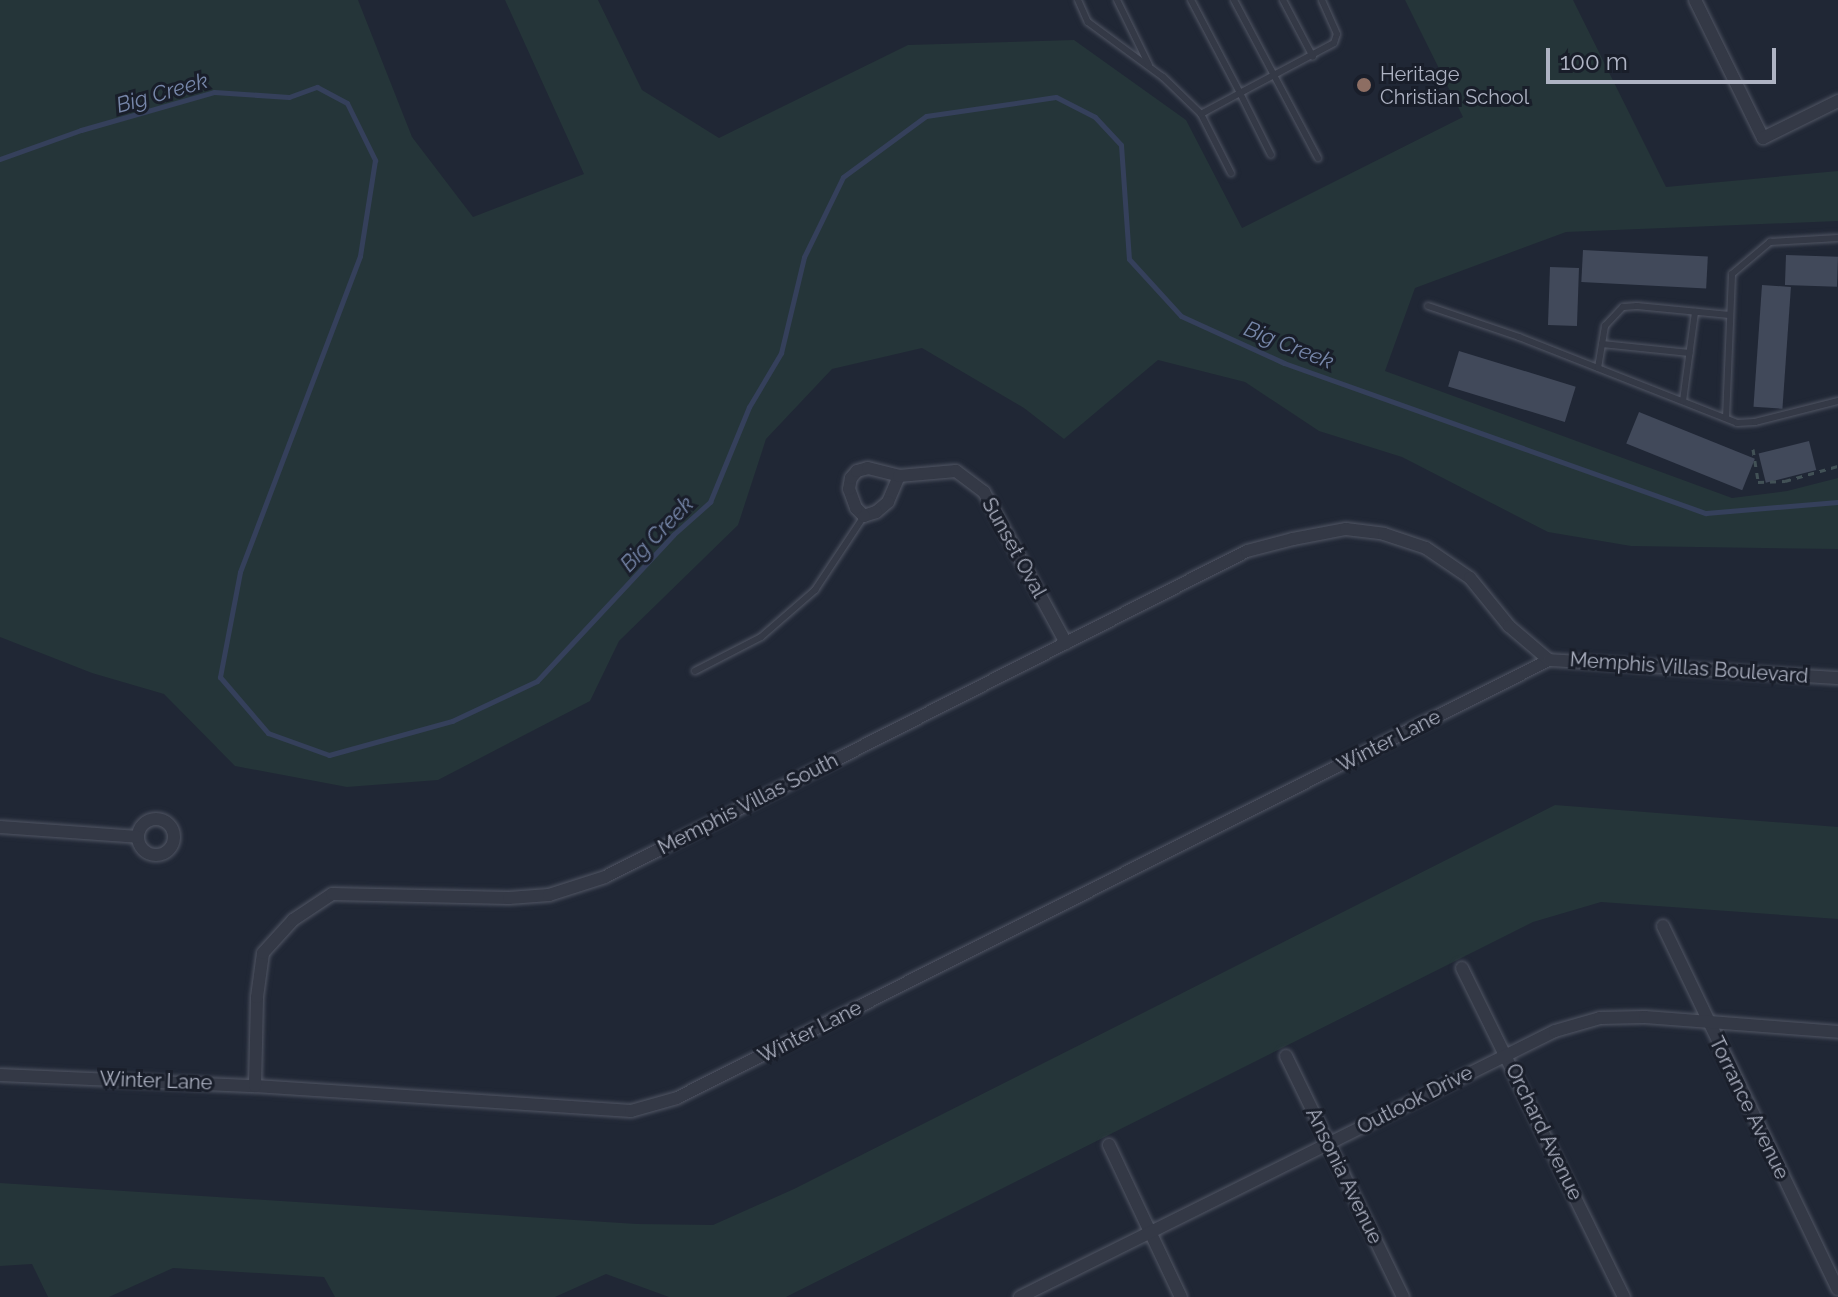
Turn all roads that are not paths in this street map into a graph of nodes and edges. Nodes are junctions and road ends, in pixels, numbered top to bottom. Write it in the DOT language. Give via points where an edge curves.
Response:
graph roads {
  1 [pos="1078,0"];
  2 [pos="1117,0"];
  3 [pos="1191,0"];
  4 [pos="1234,0"];
  5 [pos="1283,0"];
  6 [pos="1322,0"];
  7 [pos="1695,0"];
  8 [pos="1313,57"];
  9 [pos="1150,68"];
  10 [pos="1276,75"];
  11 [pos="1240,93"];
  12 [pos="1838,101"];
  13 [pos="1201,114"];
  14 [pos="1271,155"];
  15 [pos="1318,158"];
  16 [pos="1231,173"];
  17 [pos="1838,238"];
  18 [pos="1428,306"];
  19 [pos="1695,312"];
  20 [pos="1730,315"];
  21 [pos="1602,344"];
  22 [pos="1690,353"];
  23 [pos="1598,368"];
  24 [pos="1683,401"];
  25 [pos="1838,401"];
  26 [pos="1726,418"];
  27 [pos="899,476"];
  28 [pos="864,516"];
  29 [pos="1346,529"];
  30 [pos="1066,643"];
  31 [pos="1549,660"];
  32 [pos="695,671"];
  33 [pos="1838,678"];
  34 [pos="0,827"];
  35 [pos="138,837"];
  36 [pos="1663,926"];
  37 [pos="1462,968"];
  38 [pos="1707,1022"];
  39 [pos="1838,1032"];
  40 [pos="1506,1053"];
  41 [pos="1286,1056"];
  42 [pos="0,1075"];
  43 [pos="255,1086"];
  44 [pos="1328,1144"];
  45 [pos="1109,1145"];
  46 [pos="1149,1232"];
  47 [pos="1838,1289"];
  48 [pos="1020,1297"];
  49 [pos="1181,1297"];
  50 [pos="1403,1297"];
  51 [pos="1624,1297"];
  1 -- 9 [label="lane" via="1088,22"];
  2 -- 9 [label="lane"];
  3 -- 11 [label="lane"];
  4 -- 10 [label="lane"];
  5 -- 8 [label="lane"];
  6 -- 8 [label="lane" via="1337,34 1334,43"];
  7 -- 12 [label="street" via="1763,138"];
  8 -- 10 [label="lane"];
  9 -- 13 [label="lane"];
  10 -- 11 [label="lane"];
  10 -- 15 [label="lane"];
  11 -- 13 [label="lane"];
  11 -- 14 [label="lane"];
  13 -- 16 [label="lane"];
  17 -- 20 [label="lane" via="1770,242 1732,274"];
  18 -- 23 [label="lane"];
  19 -- 20 [label="lane"];
  19 -- 21 [label="lane" via="1623,307 1605,326"];
  19 -- 22 [label="lane"];
  20 -- 26 [label="lane"];
  21 -- 22 [label="lane"];
  21 -- 23 [label="lane"];
  22 -- 24 [label="lane"];
  23 -- 24 [label="lane"];
  24 -- 26 [label="lane"];
  25 -- 26 [label="lane" via="1755,422"];
  27 -- 28 [label="street" via="888,502"];
  27 -- 28 [label="street, Sunset Oval" via="868,468 851,478 851,499"];
  27 -- 30 [label="street, Sunset Oval" via="956,471 984,492"];
  28 -- 32 [label="lane" via="815,590 761,637"];
  29 -- 30 [label="street, Memphis Villas South" via="1247,551"];
  29 -- 31 [label="street, Memphis Villas Boulevard" via="1426,548 1470,578 1509,626"];
  30 -- 43 [label="street, Memphis Villas South" via="605,877 549,895 522,897 332,894 293,920 263,953"];
  31 -- 33 [label="street, Memphis Villas Boulevard"];
  31 -- 43 [label="street, Winter Lane" via="677,1098 631,1111"];
  34 -- 35 [label="street"];
  36 -- 38 [label="street, Torrance Avenue"];
  37 -- 40 [label="street, Orchard Avenue"];
  38 -- 39 [label="street, Outlook Drive"];
  38 -- 40 [label="street, Outlook Drive" via="1600,1018"];
  38 -- 47 [label="street, Torrance Avenue"];
  40 -- 44 [label="street, Outlook Drive"];
  40 -- 51 [label="street, Orchard Avenue"];
  41 -- 44 [label="street, Ansonia Avenue"];
  42 -- 43 [label="street, Winter Lane"];
  44 -- 46 [label="street, Outlook Drive"];
  44 -- 50 [label="street, Ansonia Avenue"];
  45 -- 46 [label="street"];
  46 -- 48 [label="street, Outlook Drive"];
  46 -- 49 [label="street"];
}
